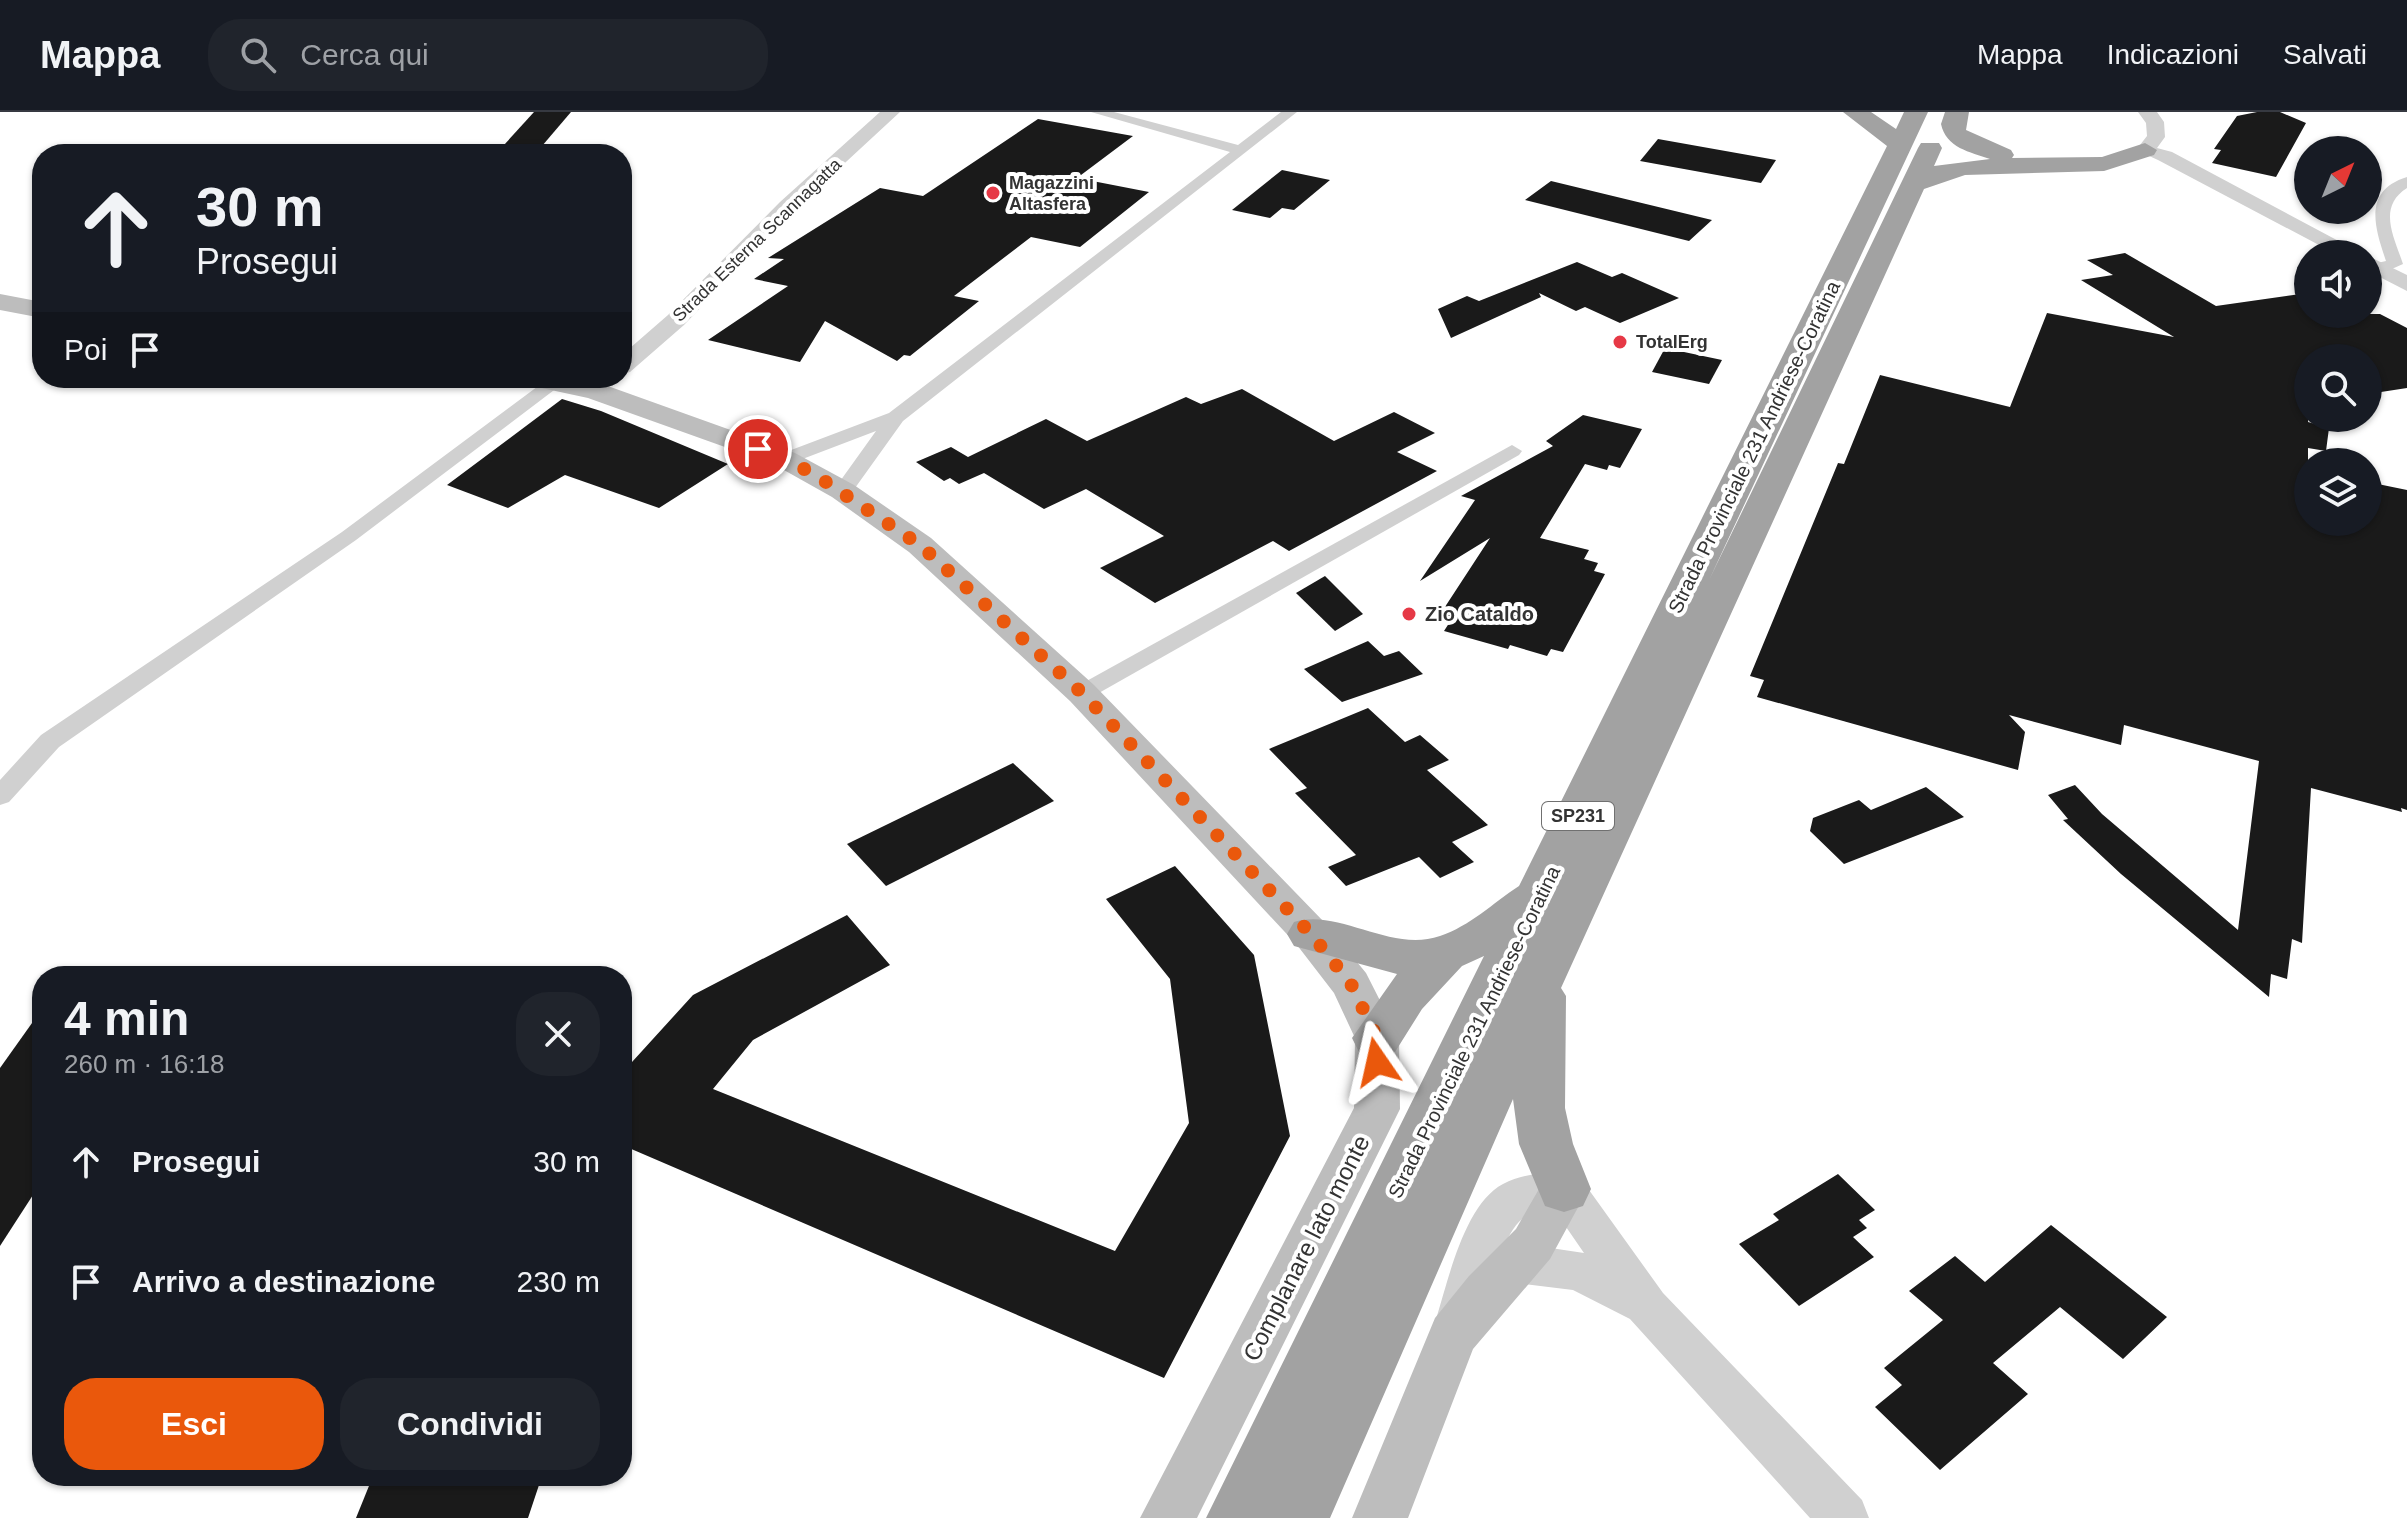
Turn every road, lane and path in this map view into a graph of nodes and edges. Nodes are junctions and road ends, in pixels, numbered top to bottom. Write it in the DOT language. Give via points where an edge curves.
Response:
graph roads {
  1 [pos="891,112"];
  2 [pos="1098,112"];
  3 [pos="1290,112"];
  4 [pos="1855,112"];
  5 [pos="1946,112"];
  6 [pos="1957,112"];
  7 [pos="2147,112"];
  8 [pos="1908,128"];
  9 [pos="1240,150"];
  10 [pos="2145,150"];
  11 [pos="2055,165"];
  12 [pos="2407,182"];
  13 [pos="1914,184"];
  14 [pos="2389,193"];
  15 [pos="2407,203"];
  16 [pos="2325,240"];
  17 [pos="2382,265"];
  18 [pos="2382,270"];
  19 [pos="2407,284"];
  20 [pos="0,302"];
  21 [pos="32,308"];
  22 [pos="632,358"];
  23 [pos="535,388"];
  24 [pos="612,388"];
  25 [pos="896,417"];
  26 [pos="1512,451"];
  27 [pos="785,459"];
  28 [pos="843,491"];
  29 [pos="1082,693"];
  30 [pos="0,796"];
  31 [pos="1542,892"];
  32 [pos="1311,934"];
  33 [pos="1443,957"];
  34 [pos="1542,977"];
  35 [pos="1377,1038"];
  36 [pos="1564,1189"];
  37 [pos="1517,1263"];
  38 [pos="1647,1307"];
  39 [pos="1453,1335"];
  40 [pos="1168,1518"];
  41 [pos="1238,1518"];
  42 [pos="1297,1518"];
  43 [pos="1380,1518"];
  44 [pos="1844,1518"];
  1 -- 22 [label="street, Strada Esterna Scannagatta"];
  2 -- 9 [label="street"];
  3 -- 9 [label="street"];
  4 -- 8 [label="highway"];
  5 -- 13 [label="highway, Strada Provinciale 231 Andriese-Coratina / SP231"];
  6 -- 11 [label="highway" via="1955,133 1966,142"];
  7 -- 10 [label="street" via="2155,122 2156,137"];
  8 -- 31 [label="highway, Strada Provinciale 231 Andriese-Coratina / SP231"];
  9 -- 25 [label="street"];
  10 -- 11 [label="highway" via="2104,164"];
  10 -- 16 [label="street"];
  11 -- 13 [label="highway" via="1965,167"];
  12 -- 14 [label="street"];
  13 -- 34 [label="highway, Strada Provinciale 231 Andriese-Coratina / SP231"];
  14 -- 15 [label="street"];
  14 -- 17 [label="street" via="2381,207 2382,228 2395,264"];
  18 -- 19 [label="street"];
  20 -- 21 [label="main road"];
  23 -- 30 [label="street" via="349,536 50,741"];
  24 -- 27 [label="main road, Complanare lato monte"];
  25 -- 27 [label="street"];
  25 -- 28 [label="street"];
  26 -- 29 [label="street"];
  27 -- 28 [label="main road, Complanare lato monte"];
  28 -- 29 [label="main road, Complanare lato monte" via="920,545"];
  29 -- 32 [label="main road, Complanare lato monte"];
  31 -- 33 [label="highway" via="1486,936"];
  31 -- 41 [label="highway, Strada Provinciale 231 Andriese-Coratina / SP231"];
  32 -- 33 [label="highway" via="1386,957"];
  32 -- 35 [label="main road, Complanare lato monte" via="1351,984"];
  33 -- 35 [label="highway" via="1405,996"];
  34 -- 36 [label="highway" via="1539,1108"];
  34 -- 42 [label="highway, Strada Provinciale 231 Andriese-Coratina / SP231"];
  35 -- 40 [label="main road, Complanare lato monte" via="1377,1109"];
  36 -- 37 [label="main road" via="1541,1233"];
  36 -- 38 [label="street"];
  36 -- 39 [label="street" via="1517,1196 1497,1217 1484,1240"];
  37 -- 38 [label="street" via="1580,1271"];
  37 -- 39 [label="main road"];
  38 -- 44 [label="street"];
  39 -- 43 [label="main road"];
}
